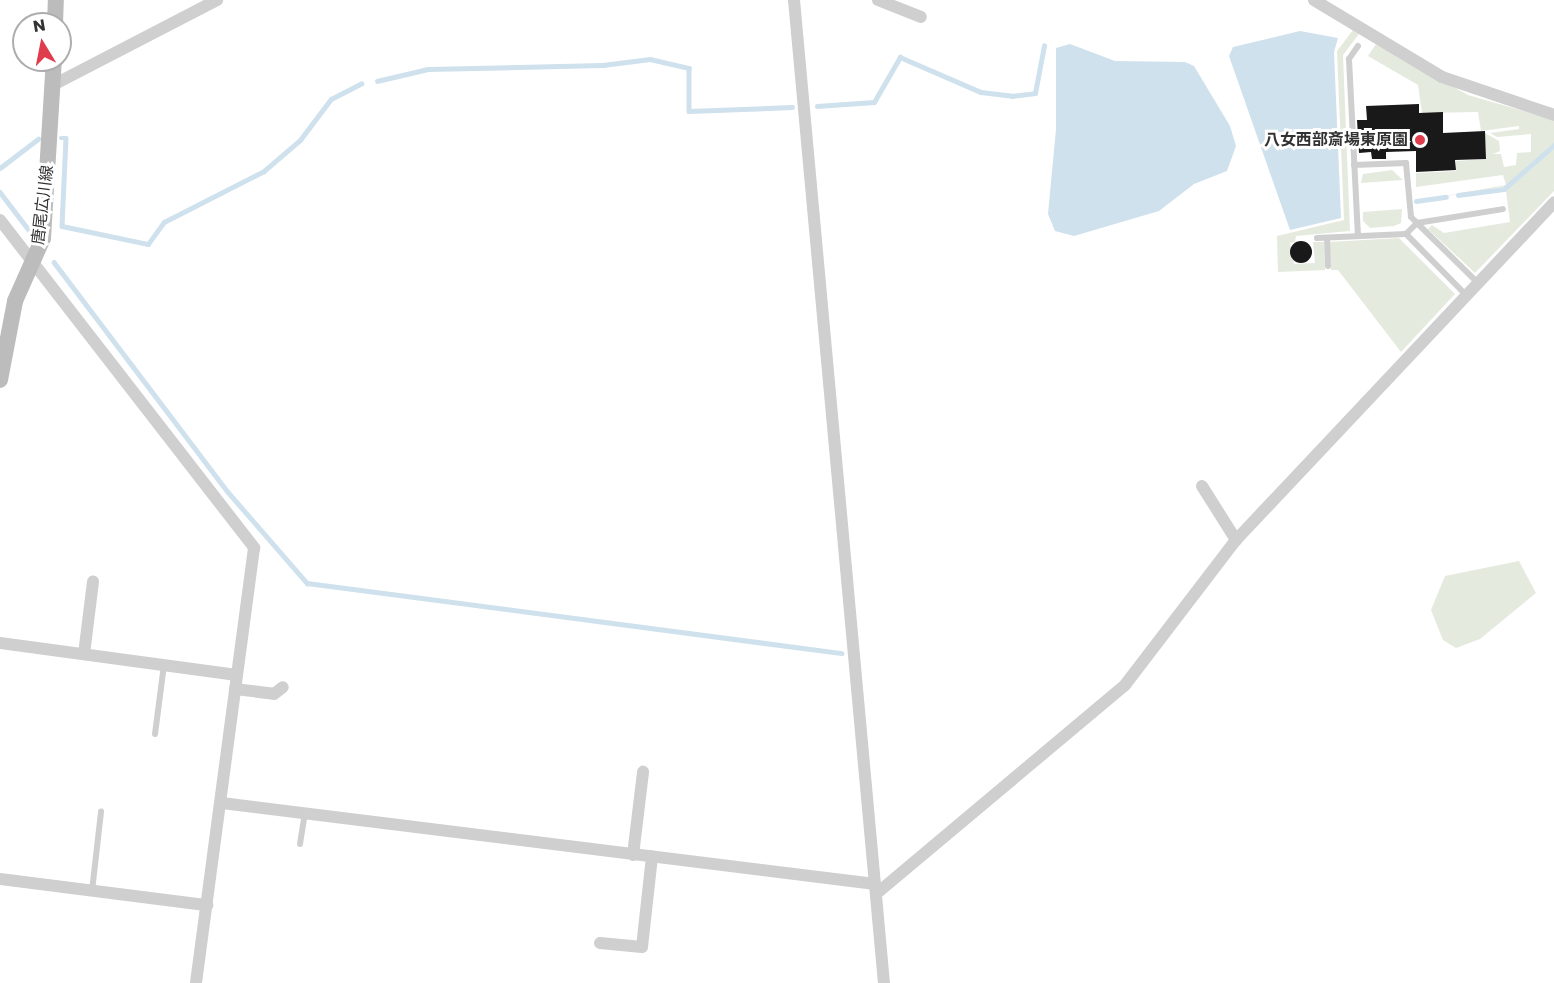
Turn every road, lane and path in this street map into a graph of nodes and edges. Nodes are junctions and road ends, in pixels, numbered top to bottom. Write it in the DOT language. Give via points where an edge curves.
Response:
graph roads {
  1 [pos="217,0"];
  2 [pos="794,0"];
  3 [pos="878,0"];
  4 [pos="1314,0"];
  5 [pos="921,17"];
  6 [pos="1358,45"];
  7 [pos="54,72"];
  8 [pos="53,85"];
  9 [pos="1554,115"];
  10 [pos="1354,165"];
  11 [pos="1554,202"];
  12 [pos="1503,209"];
  13 [pos="0,220"];
  14 [pos="1417,224"];
  15 [pos="1406,234"];
  16 [pos="1358,236"];
  17 [pos="1317,238"];
  18 [pos="1327,238"];
  19 [pos="34,262"];
  20 [pos="1328,266"];
  21 [pos="1478,283"];
  22 [pos="1466,295"];
  23 [pos="0,380"];
  24 [pos="1202,486"];
  25 [pos="1236,540"];
  26 [pos="93,582"];
  27 [pos="0,643"];
  28 [pos="84,654"];
  29 [pos="164,665"];
  30 [pos="237,675"];
  31 [pos="283,687"];
  32 [pos="235,689"];
  33 [pos="155,734"];
  34 [pos="644,772"];
  35 [pos="222,803"];
  36 [pos="101,812"];
  37 [pos="305,813"];
  38 [pos="300,844"];
  39 [pos="633,855"];
  40 [pos="652,857"];
  41 [pos="0,879"];
  42 [pos="876,889"];
  43 [pos="92,891"];
  44 [pos="207,905"];
  45 [pos="600,943"];
  46 [pos="196,983"];
  47 [pos="884,983"];
  1 -- 8 [label="street"];
  2 -- 42 [label="street"];
  3 -- 5 [label="street"];
  4 -- 9 [label="street" via="1442,77"];
  6 -- 10 [label="lane" via="1349,59"];
  7 -- 8 [label="main road, 唐尾広川線"];
  8 -- 19 [label="main road, 唐尾広川線" via="43,236"];
  10 -- 14 [label="lane" via="1406,163 1411,217"];
  10 -- 16 [label="lane"];
  11 -- 21 [label="street"];
  12 -- 14 [label="lane"];
  13 -- 19 [label="street"];
  14 -- 15 [label="lane"];
  14 -- 21 [label="lane"];
  15 -- 16 [label="lane"];
  15 -- 22 [label="lane"];
  16 -- 18 [label="lane"];
  17 -- 18 [label="lane"];
  18 -- 20 [label="lane"];
  19 -- 23 [label="main road, 唐尾広川線" via="15,301"];
  19 -- 30 [label="street" via="254,548"];
  21 -- 22 [label="street"];
  22 -- 25 [label="street"];
  24 -- 25 [label="street"];
  25 -- 42 [label="street" via="1125,685"];
  26 -- 28 [label="street"];
  27 -- 28 [label="street"];
  28 -- 29 [label="street"];
  29 -- 30 [label="street"];
  29 -- 33 [label="lane"];
  30 -- 32 [label="street"];
  31 -- 32 [label="street" via="274,694"];
  32 -- 35 [label="street"];
  34 -- 39 [label="street"];
  35 -- 37 [label="street"];
  35 -- 44 [label="street"];
  36 -- 43 [label="lane"];
  37 -- 38 [label="lane"];
  37 -- 39 [label="street"];
  39 -- 40 [label="street"];
  40 -- 42 [label="street"];
  40 -- 45 [label="street" via="642,947"];
  41 -- 43 [label="street"];
  42 -- 47 [label="street"];
  43 -- 44 [label="street"];
  44 -- 46 [label="street"];
}
